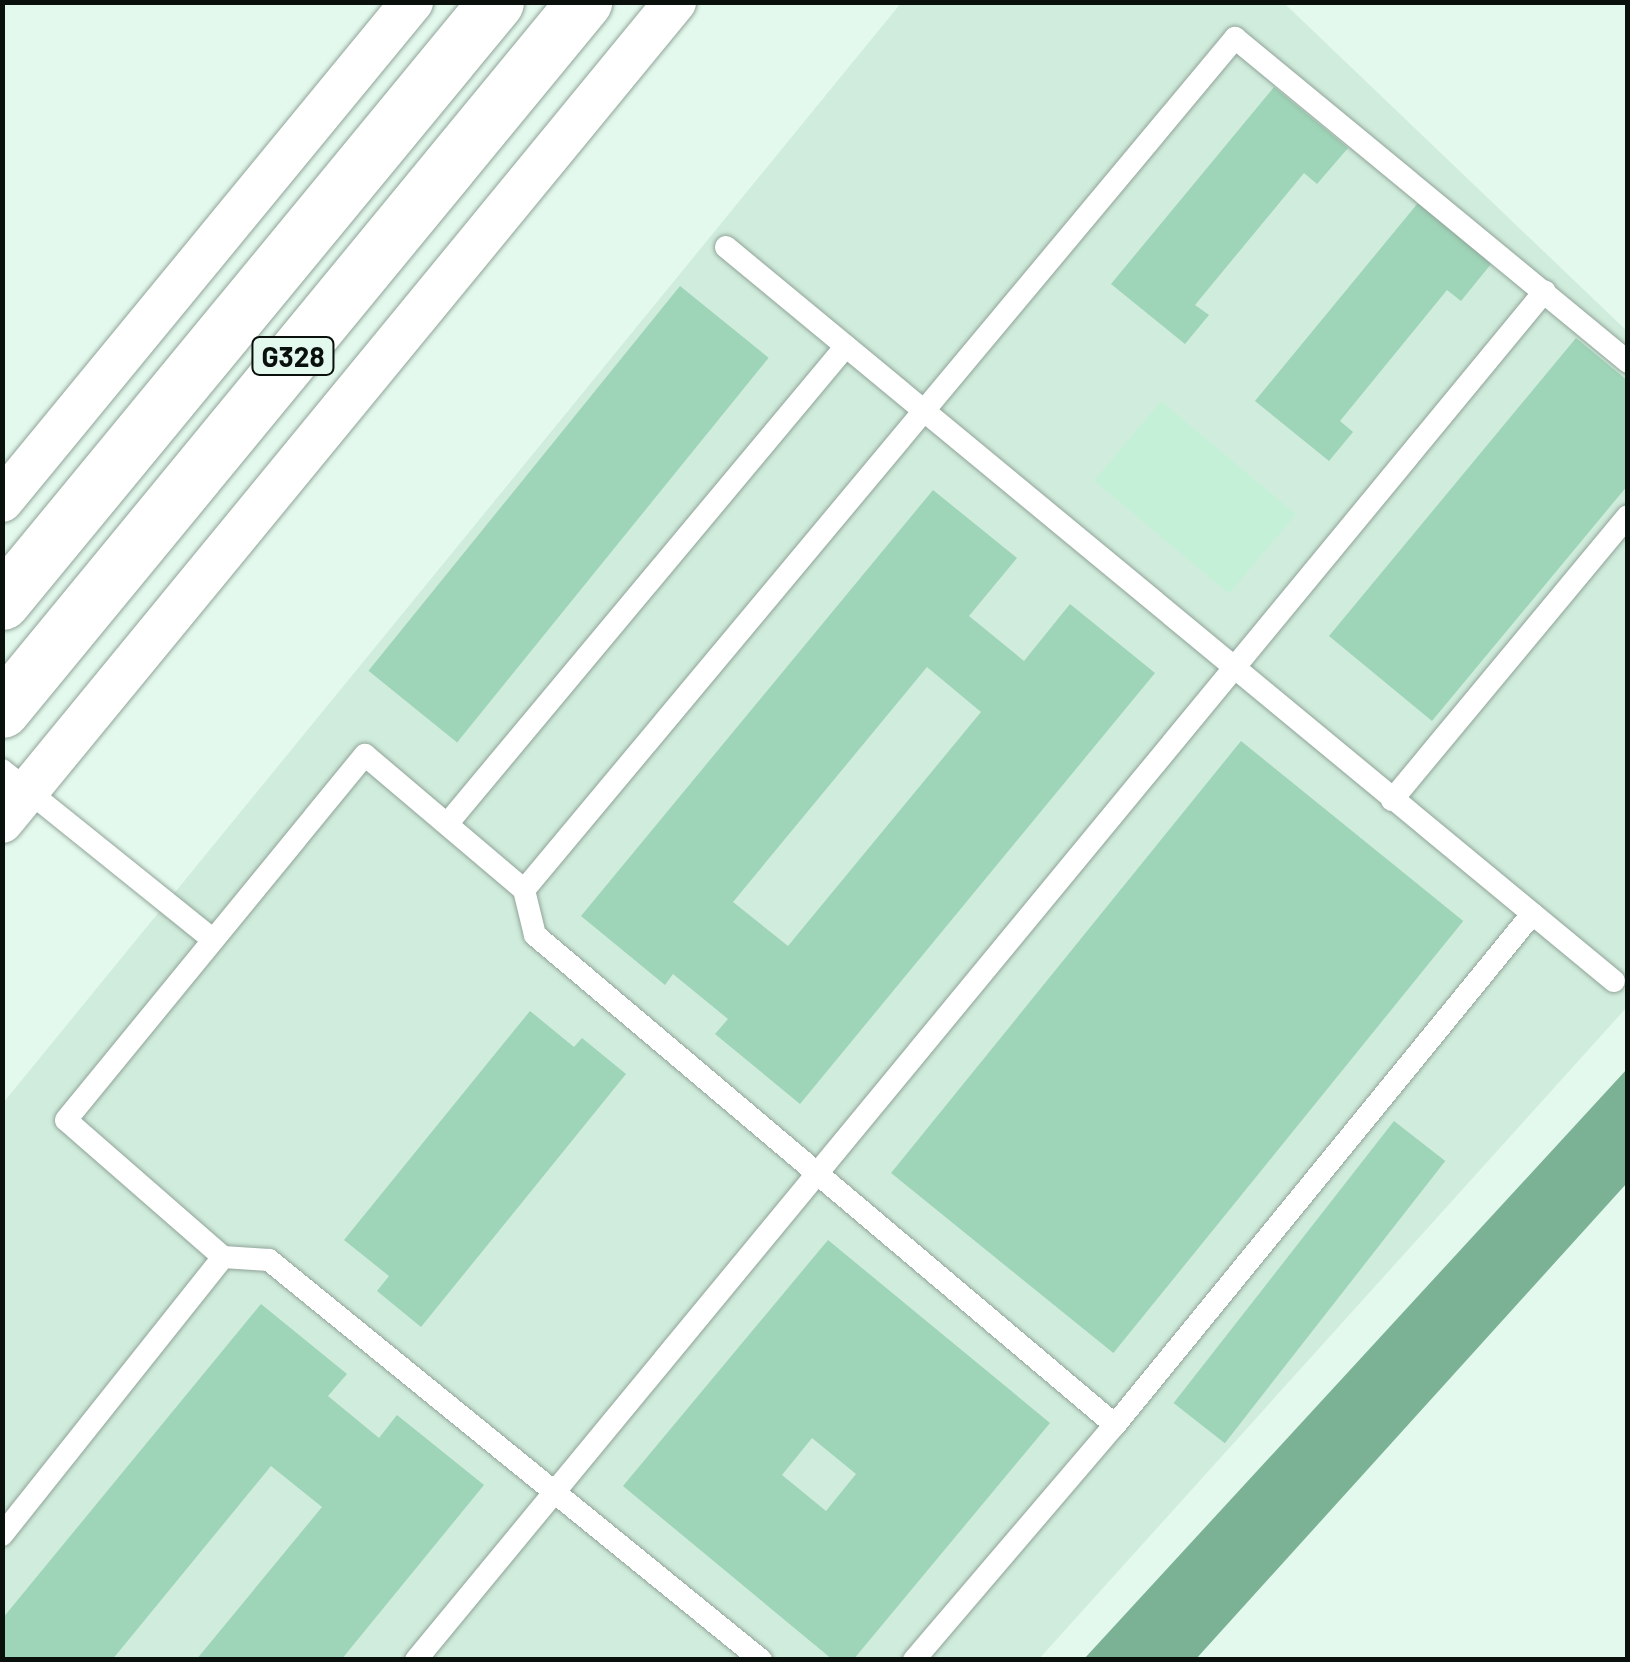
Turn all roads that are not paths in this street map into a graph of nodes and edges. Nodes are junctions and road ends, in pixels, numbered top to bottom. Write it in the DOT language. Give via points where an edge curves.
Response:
graph roads {
  1 [pos="412,2"];
  2 [pos="496,2"];
  3 [pos="584,2"];
  4 [pos="675,2"];
  5 [pos="726,247"];
  6 [pos="1545,291"];
  7 [pos="846,346"];
  8 [pos="1628,362"];
  9 [pos="925,412"];
  10 [pos="2,501"];
  11 [pos="1628,516"];
  12 [pos="2,602"];
  13 [pos="1232,671"];
  14 [pos="2,710"];
  15 [pos="11,794"];
  16 [pos="1392,800"];
  17 [pos="448,824"];
  18 [pos="524,890"];
  19 [pos="1532,914"];
  20 [pos="212,939"];
  21 [pos="1614,980"];
  22 [pos="818,1173"];
  23 [pos="223,1257"];
  24 [pos="1116,1425"];
  25 [pos="555,1490"];
  26 [pos="2,1535"];
  27 [pos="416,1660"];
  28 [pos="761,1660"];
  29 [pos="914,1660"];
  1 -- 10 [label="street"];
  2 -- 12 [label="highway, G328"];
  3 -- 14 [label="highway, G328"];
  4 -- 15 [label="street"];
  5 -- 7 [label="lane"];
  6 -- 8 [label="lane"];
  6 -- 9 [label="lane" via="1235,38"];
  6 -- 13 [label="lane"];
  7 -- 9 [label="lane"];
  7 -- 17 [label="lane"];
  9 -- 13 [label="lane"];
  9 -- 18 [label="lane"];
  11 -- 16 [label="lane"];
  13 -- 16 [label="lane"];
  13 -- 22 [label="lane"];
  15 -- 20 [label="lane"];
  16 -- 19 [label="lane"];
  17 -- 18 [label="lane"];
  17 -- 20 [label="lane" via="365,755"];
  18 -- 22 [label="lane" via="534,935"];
  19 -- 21 [label="lane"];
  19 -- 24 [label="lane"];
  20 -- 23 [label="lane" via="66,1120"];
  22 -- 24 [label="lane"];
  22 -- 25 [label="lane"];
  23 -- 25 [label="lane" via="269,1260"];
  23 -- 26 [label="lane"];
  24 -- 29 [label="lane"];
  25 -- 27 [label="lane"];
  25 -- 28 [label="lane"];
}
